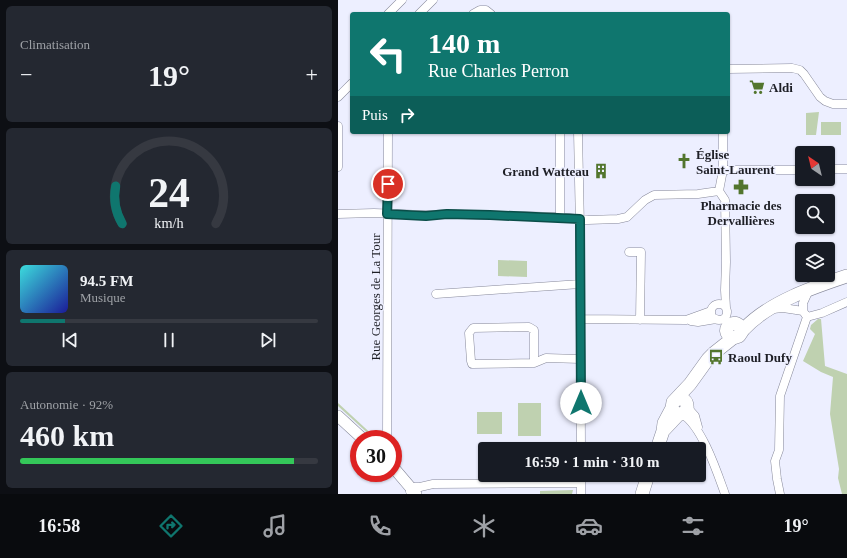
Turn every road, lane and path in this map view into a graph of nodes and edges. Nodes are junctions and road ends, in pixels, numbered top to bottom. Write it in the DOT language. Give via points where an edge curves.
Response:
graph roads {
  1 [pos="402,0"];
  2 [pos="433,0"];
  3 [pos="390,12"];
  4 [pos="421,12"];
  5 [pos="476,12"];
  6 [pos="488,12"];
  7 [pos="730,69"];
  8 [pos="350,85"];
  9 [pos="338,97"];
  10 [pos="847,104"];
  11 [pos="338,126"];
  12 [pos="388,134"];
  13 [pos="560,134"];
  14 [pos="578,134"];
  15 [pos="723,134"];
  16 [pos="338,167"];
  17 [pos="835,169"];
  18 [pos="847,169"];
  19 [pos="723,170"];
  20 [pos="795,170"];
  21 [pos="719,191"];
  22 [pos="338,214"];
  23 [pos="387,214"];
  24 [pos="560,217"];
  25 [pos="580,219"];
  26 [pos="629,252"];
  27 [pos="847,276"];
  28 [pos="580,284"];
  29 [pos="810,288"];
  30 [pos="725,290"];
  31 [pos="436,294"];
  32 [pos="847,302"];
  33 [pos="718,305"];
  34 [pos="712,311"];
  35 [pos="766,312"];
  36 [pos="805,314"];
  37 [pos="580,319"];
  38 [pos="640,320"];
  39 [pos="686,320"];
  40 [pos="729,324"];
  41 [pos="580,359"];
  42 [pos="534,363"];
  43 [pos="681,408"];
  44 [pos="338,416"];
  45 [pos="354,430"];
  46 [pos="386,430"];
  47 [pos="581,442"];
  48 [pos="659,442"];
  49 [pos="402,479"];
  50 [pos="492,482"];
  51 [pos="581,482"];
  52 [pos="646,482"];
  53 [pos="412,492"];
  54 [pos="581,494"];
  55 [pos="642,494"];
  56 [pos="725,494"];
  57 [pos="780,494"];
  1 -- 3 [label="street"];
  2 -- 4 [label="street"];
  5 -- 6 [label="street"];
  7 -- 10 [label="street" via="800,70 820,97 833,104"];
  8 -- 9 [label="street"];
  11 -- 16 [label="street"];
  12 -- 23 [label="street, Rue Georges de La Tour"];
  13 -- 24 [label="street"];
  14 -- 25 [label="street"];
  15 -- 19 [label="street"];
  17 -- 18 [label="street"];
  19 -- 20 [label="street"];
  19 -- 21 [label="street"];
  21 -- 25 [label="street" via="654,195 623,218"];
  21 -- 30 [label="street" via="725,200"];
  22 -- 23 [label="street"];
  23 -- 24 [label="street"];
  23 -- 46 [label="street, Rue Georges de La Tour"];
  24 -- 25 [label="street"];
  25 -- 28 [label="street"];
  26 -- 38 [label="street" via="640,252"];
  27 -- 29 [label="main road"];
  28 -- 31 [label="street"];
  28 -- 37 [label="street"];
  29 -- 35 [label="main road"];
  29 -- 36 [label="street" via="803,304"];
  30 -- 33 [label="street"];
  30 -- 40 [label="street"];
  32 -- 36 [label="street" via="822,313"];
  33 -- 34 [label="street"];
  33 -- 40 [label="street" via="722,305"];
  34 -- 39 [label="street"];
  34 -- 40 [label="street" via="713,317"];
  35 -- 36 [label="street" via="783,308"];
  35 -- 40 [label="main road"];
  36 -- 57 [label="street" via="780,396 778,450 775,462"];
  37 -- 38 [label="street"];
  37 -- 41 [label="street"];
  38 -- 39 [label="street"];
  39 -- 40 [label="street"];
  40 -- 43 [label="main road" via="714,353 690,384"];
  41 -- 42 [label="street" via="546,358"];
  41 -- 47 [label="street"];
  42 -- 42 [label="street" via="534,330 529,327 473,328 469,333 472,364"];
  43 -- 48 [label="main road" via="664,423"];
  43 -- 56 [label="street" via="698,430"];
  44 -- 45 [label="main road"];
  49 -- 53 [label="main road"];
  50 -- 53 [label="street" via="433,484"];
  51 -- 54 [label="street"];
  52 -- 55 [label="main road"];
}
